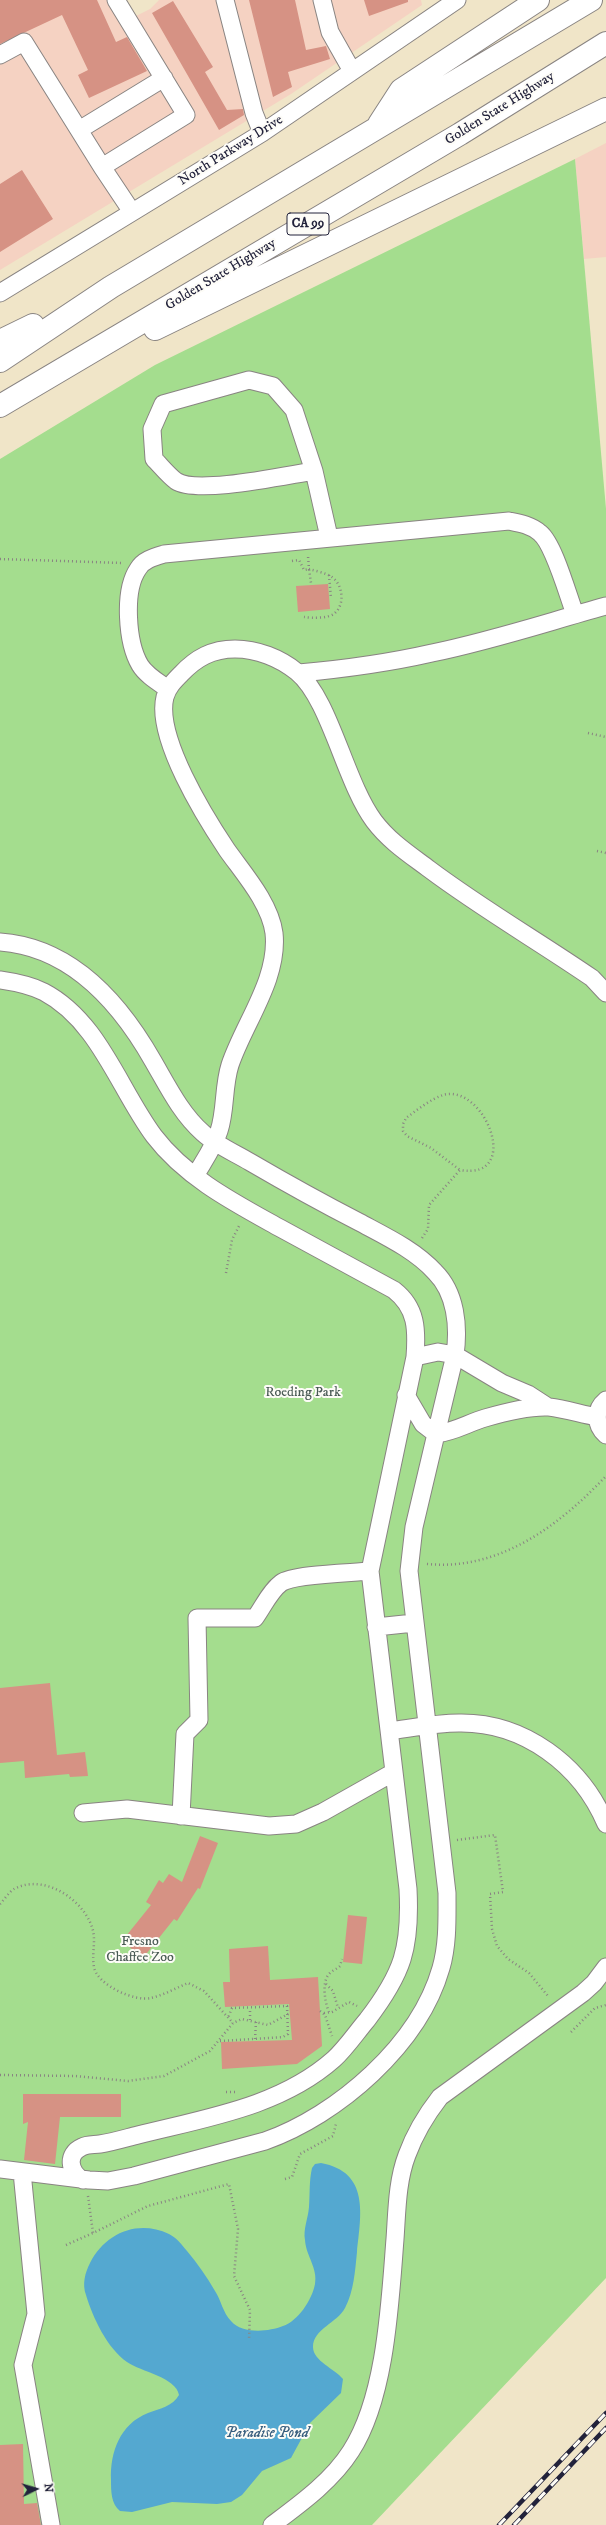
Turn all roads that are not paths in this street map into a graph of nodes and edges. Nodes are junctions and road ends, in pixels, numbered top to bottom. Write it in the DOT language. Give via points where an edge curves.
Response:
graph roads {
  1 [pos="116,0"];
  2 [pos="225,0"];
  3 [pos="322,0"];
  4 [pos="538,0"];
  5 [pos="591,0"];
  6 [pos="449,3"];
  7 [pos="606,43"];
  8 [pos="0,55"];
  9 [pos="352,72"];
  10 [pos="164,78"];
  11 [pos="606,109"];
  12 [pos="375,129"];
  13 [pos="79,130"];
  14 [pos="262,133"];
  15 [pos="102,167"];
  16 [pos="132,212"];
  17 [pos="111,287"];
  18 [pos="0,293"];
  19 [pos="0,341"];
  20 [pos="0,361"];
  21 [pos="4,403"];
  22 [pos="314,471"];
  23 [pos="329,537"];
  24 [pos="606,606"];
  25 [pos="575,614"];
  26 [pos="299,674"];
  27 [pos="168,688"];
  28 [pos="0,942"];
  29 [pos="0,980"];
  30 [pos="599,980"];
  31 [pos="606,993"];
  32 [pos="215,1142"];
  33 [pos="195,1176"];
  34 [pos="455,1355"];
  35 [pos="415,1357"];
  36 [pos="406,1395"];
  37 [pos="606,1400"];
  38 [pos="548,1407"];
  39 [pos="597,1417"];
  40 [pos="436,1434"];
  41 [pos="606,1435"];
  42 [pos="370,1571"];
  43 [pos="414,1622"];
  44 [pos="376,1628"];
  45 [pos="427,1725"];
  46 [pos="390,1731"];
  47 [pos="394,1772"];
  48 [pos="83,1813"];
  49 [pos="182,1816"];
  50 [pos="606,1824"];
  51 [pos="606,1967"];
  52 [pos="600,1981"];
  53 [pos="0,2169"];
  54 [pos="22,2172"];
  55 [pos="85,2185"];
  56 [pos="51,2525"];
  57 [pos="272,2525"];
  1 -- 10 [label="street"];
  2 -- 14 [label="street" via="254,113"];
  3 -- 9 [label="street" via="330,32"];
  4 -- 12 [label="highway" via="401,90"];
  5 -- 12 [label="highway"];
  6 -- 9 [label="street, North Parkway Drive"];
  7 -- 21 [label="highway, Golden State Highway / CA 99" via="460,134"];
  8 -- 13 [label="street" via="24,42"];
  9 -- 14 [label="street, North Parkway Drive"];
  10 -- 13 [label="street"];
  10 -- 15 [label="street" via="186,115"];
  11 -- 21 [label="highway"];
  12 -- 17 [label="highway"];
  13 -- 15 [label="street"];
  14 -- 16 [label="street, North Parkway Drive"];
  15 -- 16 [label="street"];
  16 -- 18 [label="street, North Parkway Drive"];
  17 -- 19 [label="highway"];
  17 -- 20 [label="highway"];
  22 -- 22 [label="street" via="294,410 273,386 249,380 163,404 152,429 154,459 176,481 197,487"];
  22 -- 23 [label="street"];
  23 -- 25 [label="street" via="509,521 525,524 540,533 549,544"];
  23 -- 27 [label="street" via="164,554 150,558 137,571 130,598 128,621 131,644 141,666 155,681"];
  24 -- 25 [label="street"];
  25 -- 26 [label="street" via="432,654"];
  26 -- 27 [label="street" via="270,656 248,650 224,650 205,654 188,666"];
  26 -- 30 [label="street" via="315,696 362,804 389,839 449,884"];
  27 -- 32 [label="street" via="164,712 172,748 206,815 267,911 274,932 274,953 268,975 229,1068"];
  28 -- 32 [label="street" via="23,945 54,956 81,973 103,992 129,1024 184,1112 203,1134"];
  29 -- 33 [label="street" via="43,991 84,1026 108,1058 154,1136 167,1152"];
  30 -- 31 [label="street"];
  32 -- 33 [label="street"];
  32 -- 34 [label="street" via="412,1253 435,1271 448,1290 457,1329"];
  33 -- 35 [label="street" via="247,1210 403,1297 416,1322"];
  34 -- 35 [label="street" via="438,1352"];
  34 -- 38 [label="street"];
  34 -- 40 [label="street"];
  35 -- 36 [label="street"];
  36 -- 40 [label="street" via="423,1424"];
  36 -- 42 [label="street"];
  37 -- 39 [label="street" via="598,1410"];
  38 -- 39 [label="street"];
  38 -- 40 [label="street" via="504,1412 449,1433"];
  39 -- 41 [label="street" via="598,1424"];
  40 -- 43 [label="street" via="414,1527 410,1563"];
  42 -- 44 [label="street"];
  42 -- 49 [label="street" via="296,1578 282,1582 255,1618 197,1618 199,1720 185,1734"];
  43 -- 44 [label="street"];
  43 -- 45 [label="street"];
  44 -- 46 [label="street"];
  45 -- 46 [label="street"];
  45 -- 50 [label="street" via="491,1725 529,1739 549,1750 575,1775 601,1812"];
  45 -- 55 [label="street" via="447,1893 447,1923 445,1948 435,1986 418,2018 367,2079 329,2109 284,2135 229,2152"];
  46 -- 47 [label="street"];
  47 -- 49 [label="street" via="323,1812 296,1824 268,1826"];
  47 -- 55 [label="street" via="408,1889 409,1932 400,1968 378,2006 334,2059 285,2092 248,2107 77,2150 71,2161 74,2171"];
  48 -- 49 [label="street" via="127,1809"];
  51 -- 52 [label="street"];
  52 -- 57 [label="street" via="445,2093 422,2120 407,2155 398,2196 381,2370 369,2414 351,2451 334,2472"];
  53 -- 54 [label="street"];
  54 -- 55 [label="street"];
  54 -- 56 [label="street" via="36,2314 23,2365"];
}
